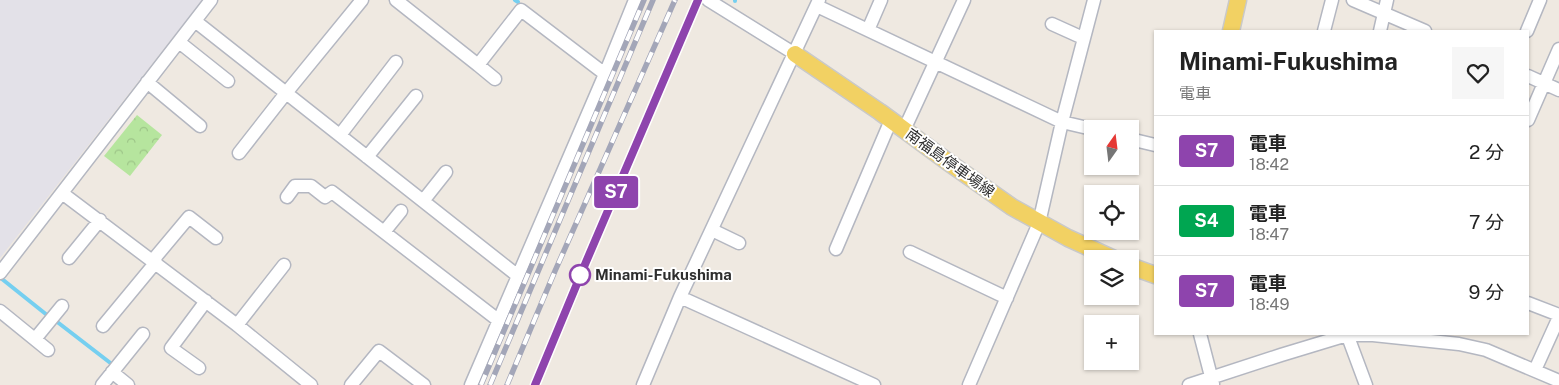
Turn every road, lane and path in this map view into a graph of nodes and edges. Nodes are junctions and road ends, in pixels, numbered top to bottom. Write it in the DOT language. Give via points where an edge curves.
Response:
graph roads {
  1 [pos="211,0"];
  2 [pos="396,0"];
  3 [pos="635,0"];
  4 [pos="708,0"];
  5 [pos="881,0"];
  6 [pos="964,0"];
  7 [pos="1094,0"];
  8 [pos="1238,0"];
  9 [pos="1332,0"];
  10 [pos="1353,0"];
  11 [pos="1387,0"];
  12 [pos="1540,0"];
  13 [pos="358,2"];
  14 [pos="818,3"];
  15 [pos="1384,13"];
  16 [pos="194,21"];
  17 [pos="1052,24"];
  18 [pos="868,30"];
  19 [pos="1231,30"];
  20 [pos="1324,30"];
  21 [pos="1380,30"];
  22 [pos="1423,30"];
  23 [pos="1527,30"];
  24 [pos="1083,38"];
  25 [pos="179,42"];
  26 [pos="1559,49"];
  27 [pos="795,54"];
  28 [pos="935,61"];
  29 [pos="396,62"];
  30 [pos="478,65"];
  31 [pos="605,74"];
  32 [pos="1529,76"];
  33 [pos="495,79"];
  34 [pos="228,81"];
  35 [pos="147,82"];
  36 [pos="1544,83"];
  37 [pos="1559,90"];
  38 [pos="286,93"];
  39 [pos="416,96"];
  40 [pos="1529,118"];
  41 [pos="1062,122"];
  42 [pos="897,125"];
  43 [pos="200,126"];
  44 [pos="1084,128"];
  45 [pos="340,135"];
  46 [pos="1139,141"];
  47 [pos="1154,145"];
  48 [pos="239,154"];
  49 [pos="367,157"];
  50 [pos="446,172"];
  51 [pos="62,192"];
  52 [pos="288,197"];
  53 [pos="423,201"];
  54 [pos="401,211"];
  55 [pos="100,220"];
  56 [pos="1039,223"];
  57 [pos="712,230"];
  58 [pos="384,232"];
  59 [pos="216,238"];
  60 [pos="739,243"];
  61 [pos="836,249"];
  62 [pos="1095,250"];
  63 [pos="910,252"];
  64 [pos="68,258"];
  65 [pos="154,261"];
  66 [pos="284,265"];
  67 [pos="1139,270"];
  68 [pos="0,273"];
  69 [pos="518,276"];
  70 [pos="1154,276"];
  71 [pos="680,297"];
  72 [pos="1007,298"];
  73 [pos="206,302"];
  74 [pos="1529,303"];
  75 [pos="62,306"];
  76 [pos="0,311"];
  77 [pos="1559,316"];
  78 [pos="498,320"];
  79 [pos="237,325"];
  80 [pos="103,326"];
  81 [pos="143,334"];
  82 [pos="1200,335"];
  83 [pos="1344,335"];
  84 [pos="1347,335"];
  85 [pos="1370,335"];
  86 [pos="1421,337"];
  87 [pos="35,339"];
  88 [pos="48,350"];
  89 [pos="198,368"];
  90 [pos="1535,370"];
  91 [pos="112,372"];
  92 [pos="1212,381"];
  93 [pos="1559,381"];
  94 [pos="102,385"];
  95 [pos="128,385"];
  96 [pos="310,385"];
  97 [pos="351,385"];
  98 [pos="424,385"];
  99 [pos="471,385"];
  100 [pos="643,385"];
  101 [pos="874,385"];
  102 [pos="969,385"];
  103 [pos="1190,385"];
  104 [pos="1366,385"];
  1 -- 16 [label="street"];
  2 -- 30 [label="street"];
  3 -- 31 [label="street"];
  4 -- 27 [label="street"];
  5 -- 18 [label="street"];
  6 -- 28 [label="street"];
  7 -- 24 [label="street"];
  8 -- 19 [label="main road"];
  9 -- 20 [label="street"];
  10 -- 15 [label="street"];
  11 -- 15 [label="street"];
  12 -- 23 [label="street"];
  13 -- 38 [label="street"];
  14 -- 18 [label="street"];
  14 -- 27 [label="street"];
  15 -- 21 [label="street"];
  15 -- 22 [label="street"];
  16 -- 25 [label="street"];
  16 -- 38 [label="street"];
  17 -- 24 [label="street"];
  18 -- 28 [label="street"];
  24 -- 41 [label="street"];
  25 -- 34 [label="street"];
  25 -- 35 [label="street"];
  26 -- 36 [label="street"];
  27 -- 42 [label="main road, 南福島停車場線"];
  27 -- 57 [label="street"];
  28 -- 41 [label="street"];
  28 -- 42 [label="street"];
  29 -- 45 [label="street"];
  30 -- 31 [label="street" via="521,10"];
  30 -- 33 [label="street"];
  31 -- 69 [label="street"];
  32 -- 36 [label="street"];
  35 -- 43 [label="street"];
  35 -- 51 [label="street"];
  36 -- 37 [label="street"];
  36 -- 40 [label="street"];
  38 -- 45 [label="street"];
  38 -- 48 [label="street"];
  39 -- 49 [label="street"];
  41 -- 44 [label="street"];
  41 -- 56 [label="street"];
  42 -- 56 [label="main road, 南福島停車場線"];
  42 -- 61 [label="street"];
  45 -- 49 [label="street"];
  46 -- 47 [label="street"];
  49 -- 53 [label="street"];
  50 -- 53 [label="street"];
  51 -- 55 [label="street"];
  51 -- 68 [label="street"];
  52 -- 58 [label="street" via="295,186 311,186 325,197 332,192"];
  53 -- 69 [label="street"];
  54 -- 58 [label="street"];
  55 -- 64 [label="street"];
  55 -- 65 [label="street"];
  56 -- 62 [label="main road, 南福島停車場線"];
  56 -- 72 [label="street"];
  57 -- 60 [label="street"];
  57 -- 71 [label="street"];
  58 -- 78 [label="street"];
  59 -- 65 [label="street" via="189,217"];
  63 -- 72 [label="street"];
  65 -- 73 [label="street"];
  65 -- 80 [label="street"];
  66 -- 79 [label="street"];
  67 -- 70 [label="main road"];
  69 -- 78 [label="street"];
  71 -- 100 [label="street"];
  71 -- 101 [label="street"];
  72 -- 102 [label="street"];
  73 -- 79 [label="street"];
  73 -- 89 [label="street" via="171,348"];
  74 -- 77 [label="street"];
  75 -- 87 [label="street"];
  76 -- 87 [label="street"];
  77 -- 90 [label="street"];
  78 -- 99 [label="street"];
  79 -- 96 [label="street"];
  81 -- 91 [label="street"];
  82 -- 92 [label="street"];
  83 -- 92 [label="street"];
  84 -- 104 [label="street"];
  85 -- 86 [label="street"];
  86 -- 90 [label="street" via="1486,350"];
  87 -- 88 [label="street"];
  90 -- 93 [label="street"];
  91 -- 94 [label="street"];
  91 -- 95 [label="street"];
  92 -- 103 [label="street"];
  97 -- 98 [label="street" via="379,351"];
}
